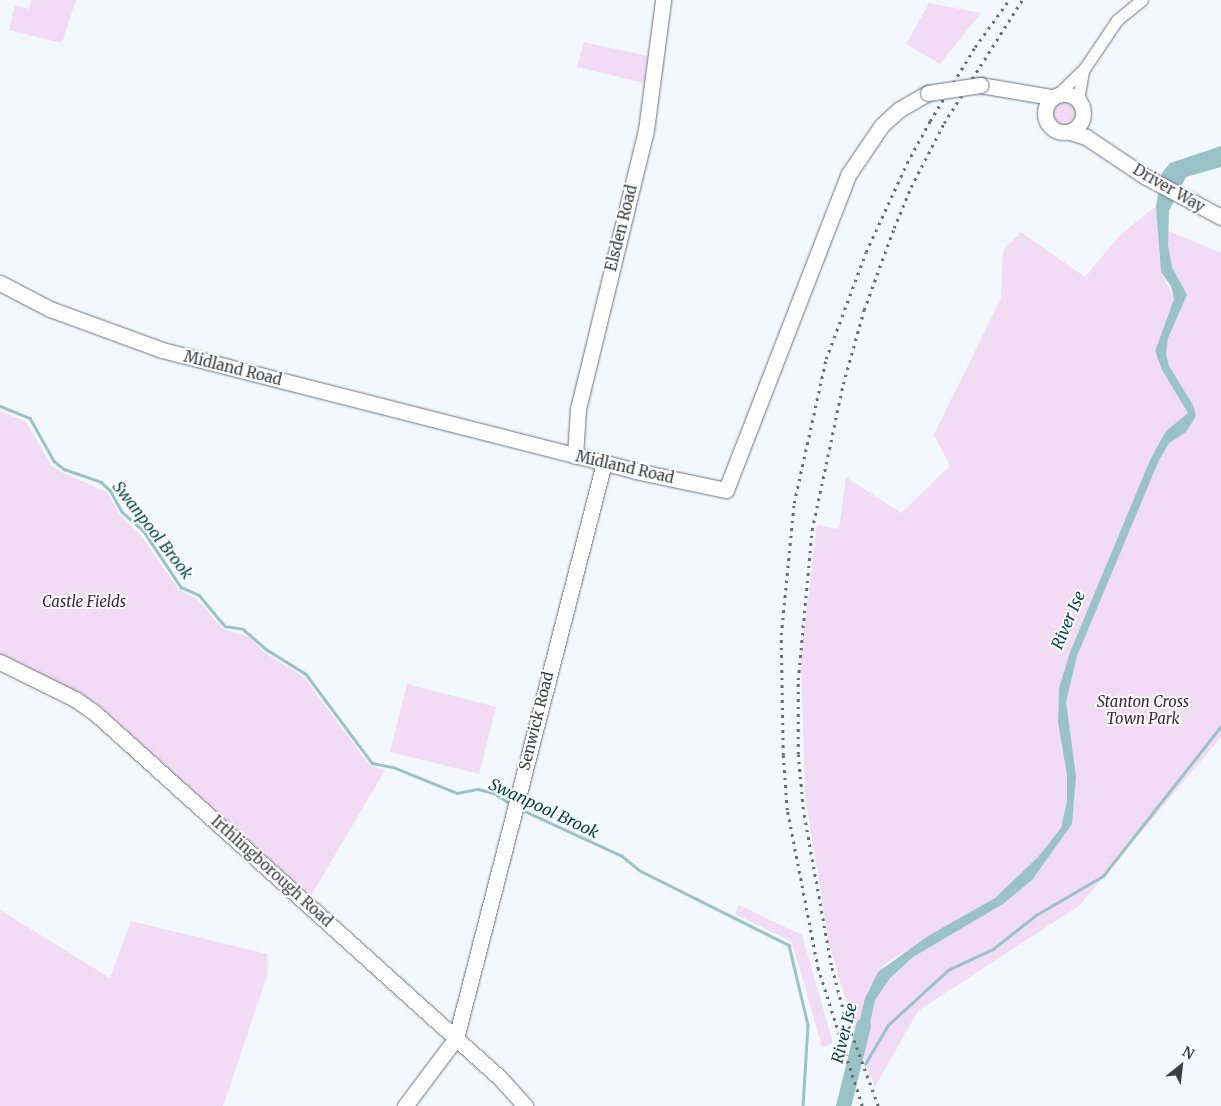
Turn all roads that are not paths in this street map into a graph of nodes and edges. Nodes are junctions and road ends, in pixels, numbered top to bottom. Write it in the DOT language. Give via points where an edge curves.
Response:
graph roads {
  1 [pos="663,0"];
  2 [pos="1142,0"];
  3 [pos="1084,69"];
  4 [pos="1022,93"];
  5 [pos="1055,96"];
  6 [pos="1082,108"];
  7 [pos="1045,118"];
  8 [pos="1070,132"];
  9 [pos="1119,158"];
  10 [pos="1221,217"];
  11 [pos="0,283"];
  12 [pos="575,456"];
  13 [pos="604,463"];
  14 [pos="0,662"];
  15 [pos="463,1008"];
  16 [pos="425,1013"];
  17 [pos="456,1038"];
  18 [pos="405,1106"];
  19 [pos="526,1106"];
  1 -- 12 [label="main road, Elsden Road" via="646,130 578,409"];
  2 -- 3 [label="street" via="1113,25"];
  3 -- 5 [label="street"];
  3 -- 6 [label="street" via="1079,94"];
  4 -- 5 [label="main road, Midland Road"];
  4 -- 7 [label="main road"];
  4 -- 13 [label="main road, Midland Road, bridge" via="980,85 955,86 928,93 900,109 882,125 848,175 726,490"];
  5 -- 6 [label="main road" via="1069,94"];
  5 -- 7 [label="main road" via="1045,106"];
  6 -- 8 [label="main road" via="1080,124"];
  6 -- 9 [label="main road, Driver Way" via="1102,141"];
  7 -- 8 [label="main road" via="1054,130"];
  8 -- 9 [label="main road, Driver Way" via="1086,137"];
  9 -- 10 [label="main road, Driver Way" via="1146,177"];
  11 -- 12 [label="main road, Midland Road" via="50,309 162,350"];
  12 -- 13 [label="main road, Midland Road"];
  13 -- 15 [label="main road, Senwick Road"];
  14 -- 16 [label="main road, Irthlingborough Road" via="75,699 95,713"];
  15 -- 16 [label="main road" via="446,1016"];
  15 -- 17 [label="main road, Senwick Road"];
  16 -- 17 [label="main road, Irthlingborough Road"];
  17 -- 18 [label="main road"];
  17 -- 19 [label="main road, Irthlingborough Road"];
}
